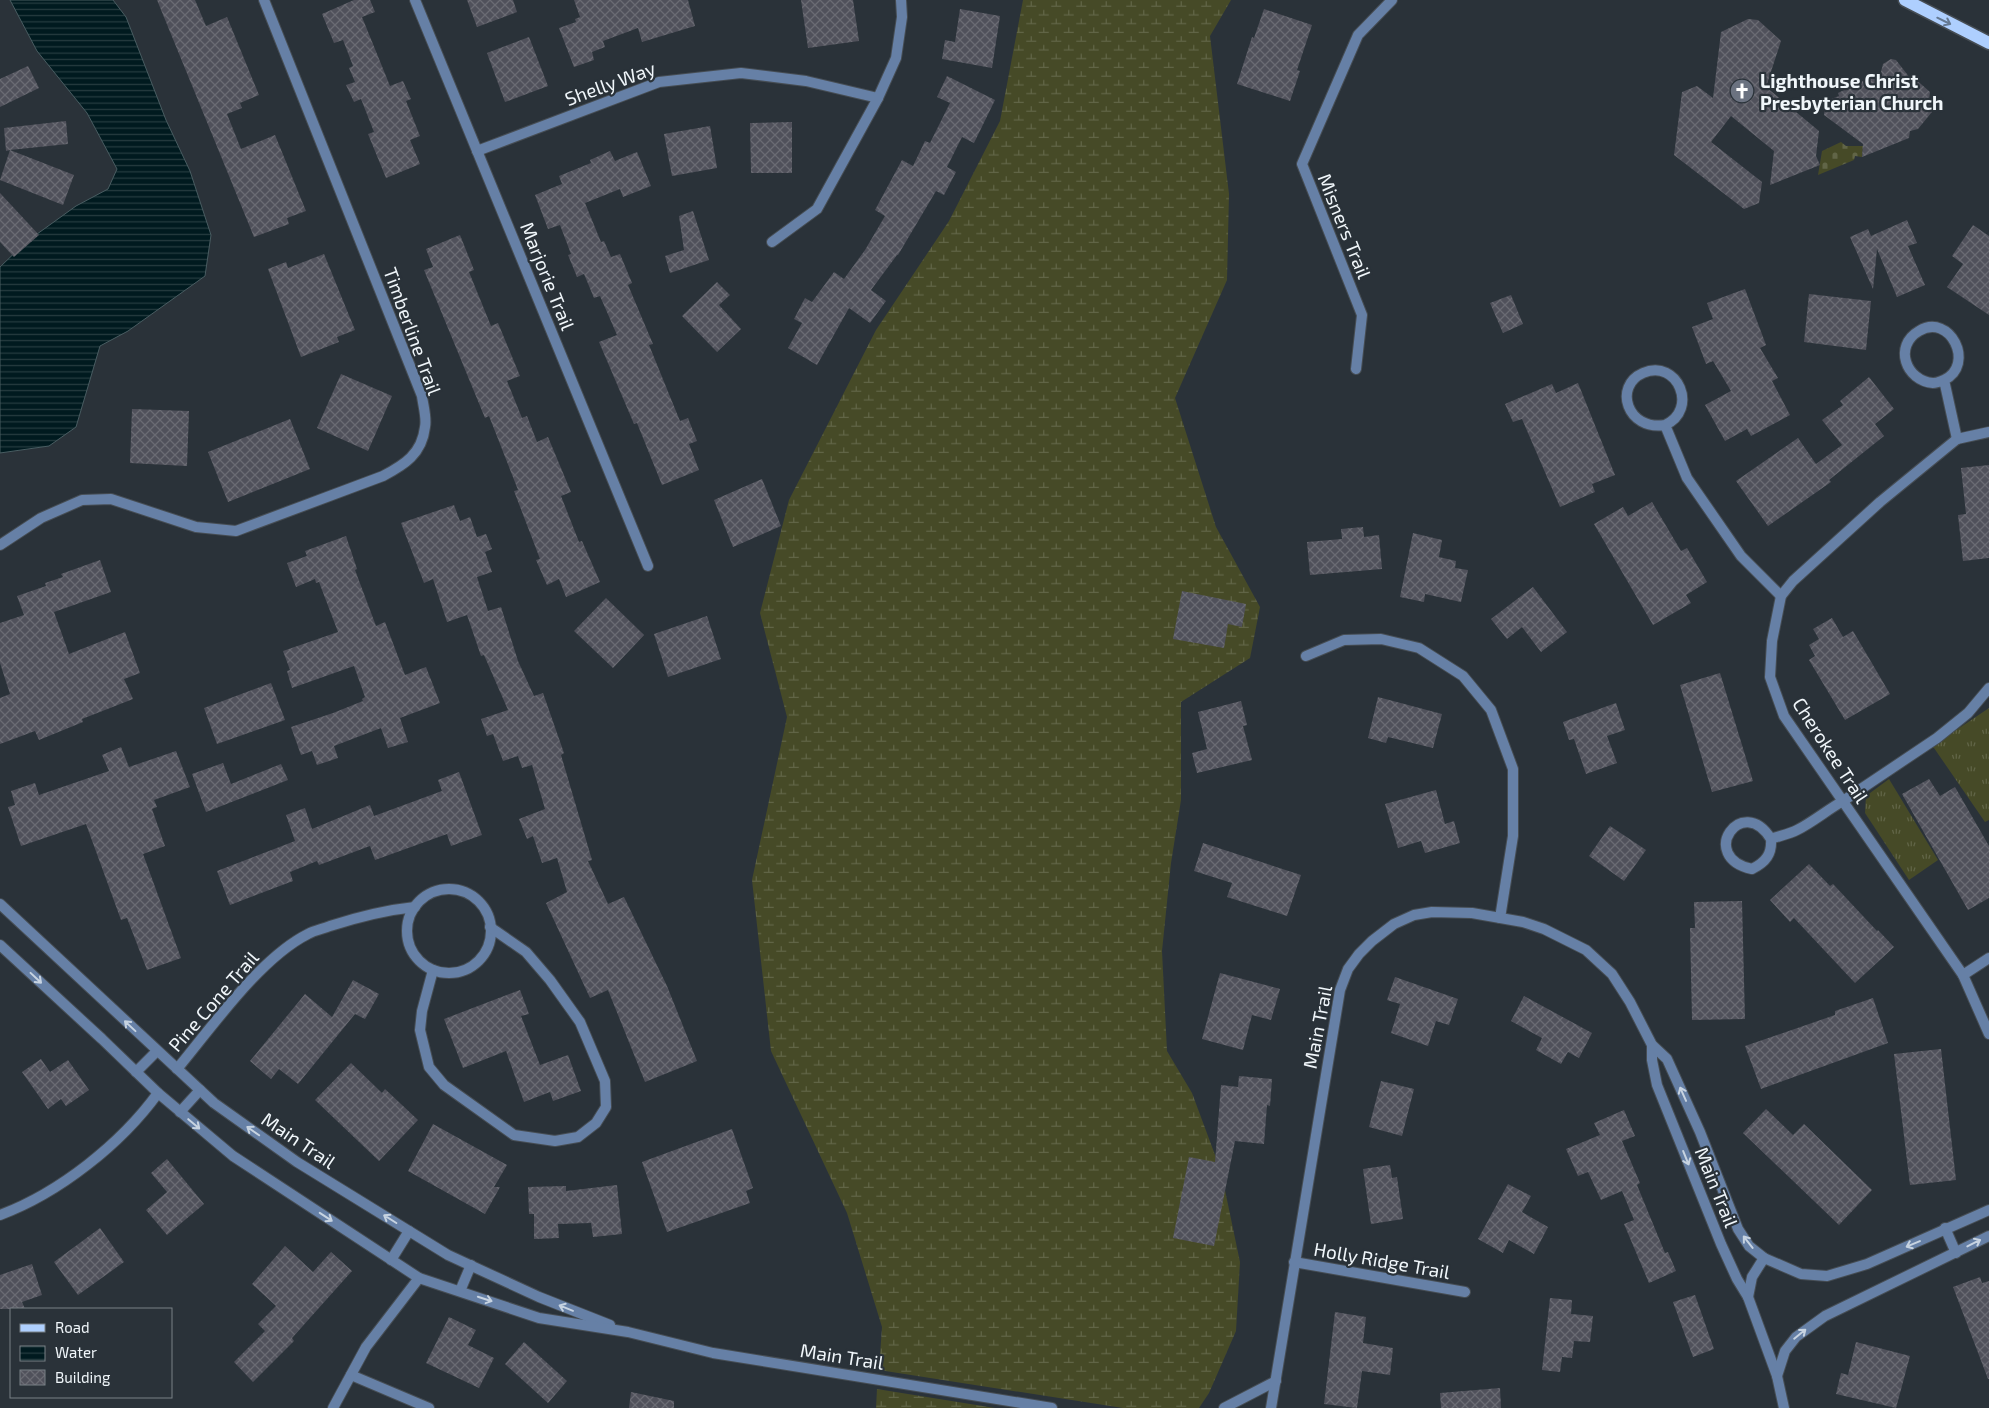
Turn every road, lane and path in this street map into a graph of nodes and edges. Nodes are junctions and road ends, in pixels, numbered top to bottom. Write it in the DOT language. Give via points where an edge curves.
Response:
graph roads {
  1 [pos="264,0"];
  2 [pos="416,0"];
  3 [pos="901,0"];
  4 [pos="1392,0"];
  5 [pos="1905,0"];
  6 [pos="1987,41"];
  7 [pos="878,98"];
  8 [pos="477,151"];
  9 [pos="772,242"];
  10 [pos="1356,369"];
  11 [pos="1944,380"];
  12 [pos="1665,425"];
  13 [pos="1989,432"];
  14 [pos="1957,440"];
  15 [pos="0,544"];
  16 [pos="648,566"];
  17 [pos="1781,596"];
  18 [pos="1306,656"];
  19 [pos="1989,688"];
  20 [pos="1843,801"];
  21 [pos="1770,839"];
  22 [pos="0,904"];
  23 [pos="415,906"];
  24 [pos="1500,918"];
  25 [pos="490,927"];
  26 [pos="0,945"];
  27 [pos="1989,958"];
  28 [pos="433,970"];
  29 [pos="1963,976"];
  30 [pos="1989,1034"];
  31 [pos="1652,1045"];
  32 [pos="157,1051"];
  33 [pos="177,1069"];
  34 [pos="136,1072"];
  35 [pos="200,1090"];
  36 [pos="158,1093"];
  37 [pos="180,1112"];
  38 [pos="1989,1210"];
  39 [pos="0,1215"];
  40 [pos="1945,1228"];
  41 [pos="410,1231"];
  42 [pos="1989,1236"];
  43 [pos="1956,1252"];
  44 [pos="1764,1258"];
  45 [pos="391,1260"];
  46 [pos="1294,1262"];
  47 [pos="471,1265"];
  48 [pos="419,1278"];
  49 [pos="460,1291"];
  50 [pos="1465,1292"];
  51 [pos="1748,1297"];
  52 [pos="628,1332"];
  53 [pos="351,1375"];
  54 [pos="1777,1376"];
  55 [pos="1276,1381"];
  56 [pos="332,1408"];
  57 [pos="429,1408"];
  58 [pos="1052,1408"];
  59 [pos="1224,1408"];
  60 [pos="1271,1408"];
  61 [pos="1784,1408"];
  1 -- 15 [label="street, Timberline Trail" via="422,396 426,427 418,448 405,465 383,476 236,532 196,527 111,499 82,500 41,518"];
  2 -- 8 [label="street, Marjorie Trail"];
  3 -- 7 [label="street" via="896,58"];
  4 -- 10 [label="street, Misners Trail" via="1358,36 1302,164 1362,315"];
  5 -- 6 [label="main road, one-way"];
  7 -- 8 [label="street, Shelly Way" via="806,81 741,73 659,82"];
  7 -- 9 [label="street" via="817,209"];
  8 -- 16 [label="street, Marjorie Trail"];
  11 -- 11 [label="street" via="1934,383 1923,380 1905,361 1906,344 1917,331 1933,326 1946,331 1955,341 1959,361 1952,377"];
  11 -- 14 [label="street"];
  12 -- 12 [label="street" via="1649,426 1631,413 1628,390 1642,373 1666,372 1679,387 1682,397 1678,416"];
  12 -- 17 [label="street" via="1687,478 1741,556"];
  13 -- 14 [label="street"];
  14 -- 17 [label="street" via="1880,502"];
  17 -- 20 [label="street, Cherokee Trail" via="1772,641 1770,677 1784,716"];
  18 -- 24 [label="street" via="1344,640 1381,638 1420,648 1463,676 1491,710 1513,769 1513,836"];
  19 -- 20 [label="street" via="1968,713 1937,738"];
  20 -- 21 [label="street" via="1796,831"];
  20 -- 29 [label="street, Cherokee Trail"];
  21 -- 21 [label="street" via="1772,848 1768,856 1752,869 1735,863 1726,844 1734,826 1744,822 1762,827"];
  32 -- 22 [label="street, Main Trail, one-way"];
  23 -- 25 [label="street" via="429,893 457,889 470,894 480,904 488,915"];
  23 -- 28 [label="street" via="410,913 407,940 421,963"];
  23 -- 33 [label="street, Pine Cone Trail" via="355,918 308,934 275,957 241,991"];
  24 -- 31 [label="street, Main Trail" via="1544,929 1586,950 1612,974"];
  24 -- 46 [label="street, Main Trail" via="1450,911 1414,915 1394,924 1372,941 1348,969 1335,1015"];
  25 -- 28 [label="street" via="489,943 473,966 460,972"];
  25 -- 28 [label="street" via="526,952 550,980 580,1022 605,1081 606,1107 596,1123 578,1137 555,1141 514,1135 444,1085 429,1067 420,1030"];
  26 -- 34 [label="street, Main Trail, one-way"];
  27 -- 29 [label="street"];
  29 -- 30 [label="street, Cherokee Trail"];
  44 -- 31 [label="street, Main Trail, one-way" via="1749,1246 1738,1229 1667,1059"];
  31 -- 51 [label="street, Main Trail, one-way" via="1658,1085 1721,1244"];
  32 -- 33 [label="street, Main Trail"];
  32 -- 34 [label="street"];
  33 -- 35 [label="street, Main Trail"];
  34 -- 36 [label="street, Main Trail"];
  35 -- 37 [label="street"];
  41 -- 35 [label="street, Main Trail, one-way" via="297,1162"];
  36 -- 37 [label="street, Main Trail"];
  36 -- 39 [label="street" via="141,1117 110,1146 55,1188"];
  37 -- 45 [label="street, Main Trail, one-way" via="233,1156"];
  38 -- 40 [label="street, Main Trail"];
  40 -- 43 [label="street"];
  40 -- 44 [label="street, Main Trail, one-way" via="1867,1264 1827,1276 1801,1274"];
  41 -- 45 [label="street"];
  41 -- 47 [label="street, Main Trail"];
  43 -- 42 [label="street, one-way"];
  54 -- 43 [label="street, one-way" via="1785,1351 1796,1337 1825,1316"];
  44 -- 51 [label="street" via="1752,1277"];
  45 -- 48 [label="street, Main Trail"];
  46 -- 50 [label="street, Holly Ridge Trail"];
  46 -- 55 [label="street, Main Trail"];
  47 -- 49 [label="street"];
  52 -- 47 [label="street, Main Trail, one-way" via="539,1297"];
  48 -- 49 [label="street, Main Trail"];
  48 -- 53 [label="street" via="366,1348"];
  49 -- 52 [label="street, Main Trail, one-way" via="539,1318"];
  51 -- 54 [label="street, Main Trail"];
  52 -- 58 [label="street, Main Trail" via="713,1353"];
  53 -- 56 [label="street"];
  53 -- 57 [label="street"];
  54 -- 61 [label="street, Main Trail"];
  55 -- 59 [label="street"];
  55 -- 60 [label="street, Main Trail"];
}
